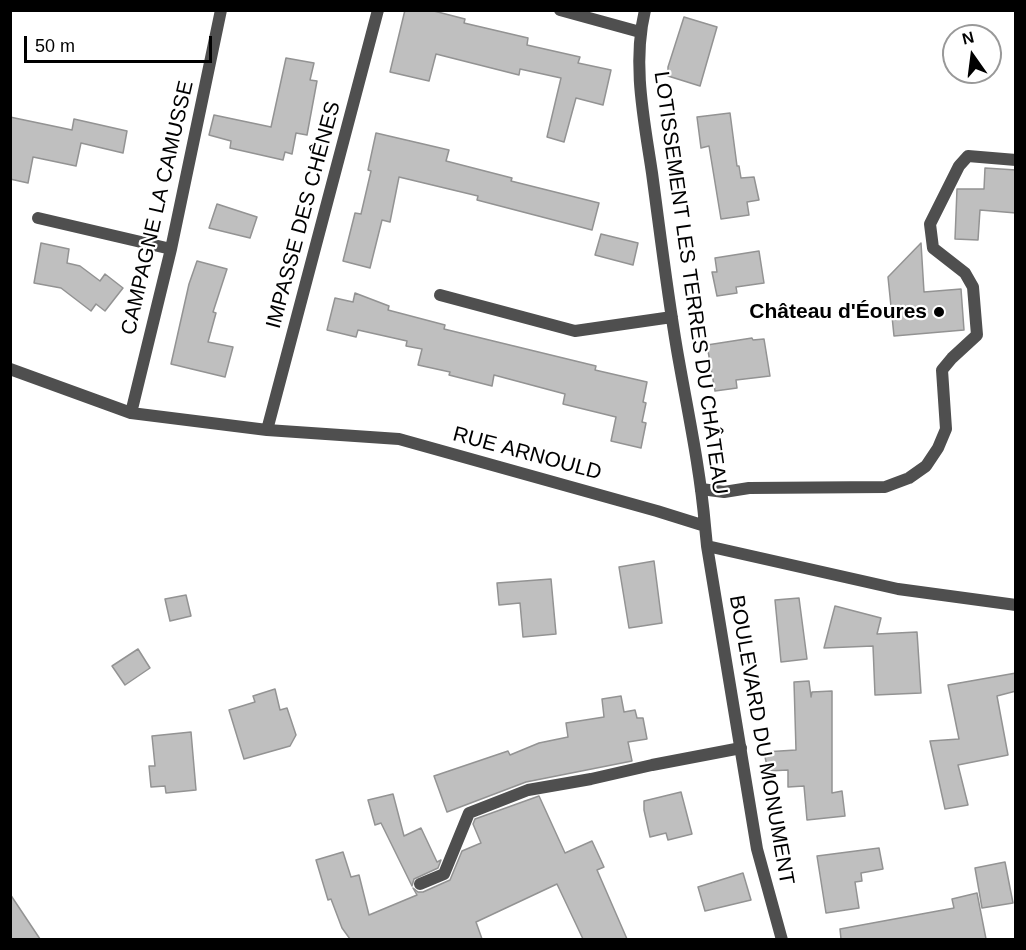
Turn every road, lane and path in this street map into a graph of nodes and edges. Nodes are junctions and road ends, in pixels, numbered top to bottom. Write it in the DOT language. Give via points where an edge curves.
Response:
graph roads {
  1 [pos="221,10"];
  2 [pos="378,10"];
  3 [pos="560,10"];
  4 [pos="645,10"];
  5 [pos="640,32"];
  6 [pos="1016,160"];
  7 [pos="38,218"];
  8 [pos="171,249"];
  9 [pos="440,296"];
  10 [pos="672,317"];
  11 [pos="10,369"];
  12 [pos="131,413"];
  13 [pos="267,430"];
  14 [pos="701,489"];
  15 [pos="705,526"];
  16 [pos="707,546"];
  17 [pos="1016,605"];
  18 [pos="741,748"];
  19 [pos="420,884"];
  20 [pos="782,939"];
  1 -- 8 [label="street, CAMPAGNE LA CAMUSSE"];
  2 -- 13 [label="street, IMPASSE DES CHÊNES"];
  3 -- 5 [label="street"];
  4 -- 5 [label="street, LOTISSEMENT LES TERRES DU CHÂTEAU"];
  5 -- 10 [label="street, LOTISSEMENT LES TERRES DU CHÂTEAU" via="638,63"];
  6 -- 14 [label="street" via="968,156 930,224 933,248 965,273 974,286 977,335 942,370 946,429 926,466 885,487 749,488 724,492"];
  7 -- 8 [label="street"];
  8 -- 12 [label="street, CAMPAGNE LA CAMUSSE"];
  9 -- 10 [label="street" via="575,331"];
  10 -- 14 [label="street, LOTISSEMENT LES TERRES DU CHÂTEAU"];
  11 -- 12 [label="street, RUE ARNOULD"];
  12 -- 13 [label="street, RUE ARNOULD"];
  13 -- 15 [label="street, RUE ARNOULD" via="399,439"];
  14 -- 15 [label="street, LOTISSEMENT LES TERRES DU CHÂTEAU"];
  15 -- 16 [label="street"];
  16 -- 17 [label="street" via="898,589"];
  16 -- 18 [label="street, BOULEVARD DU MONUMENT"];
  18 -- 19 [label="street" via="528,790 470,813 444,874"];
  18 -- 20 [label="street, BOULEVARD DU MONUMENT" via="757,849"];
}
